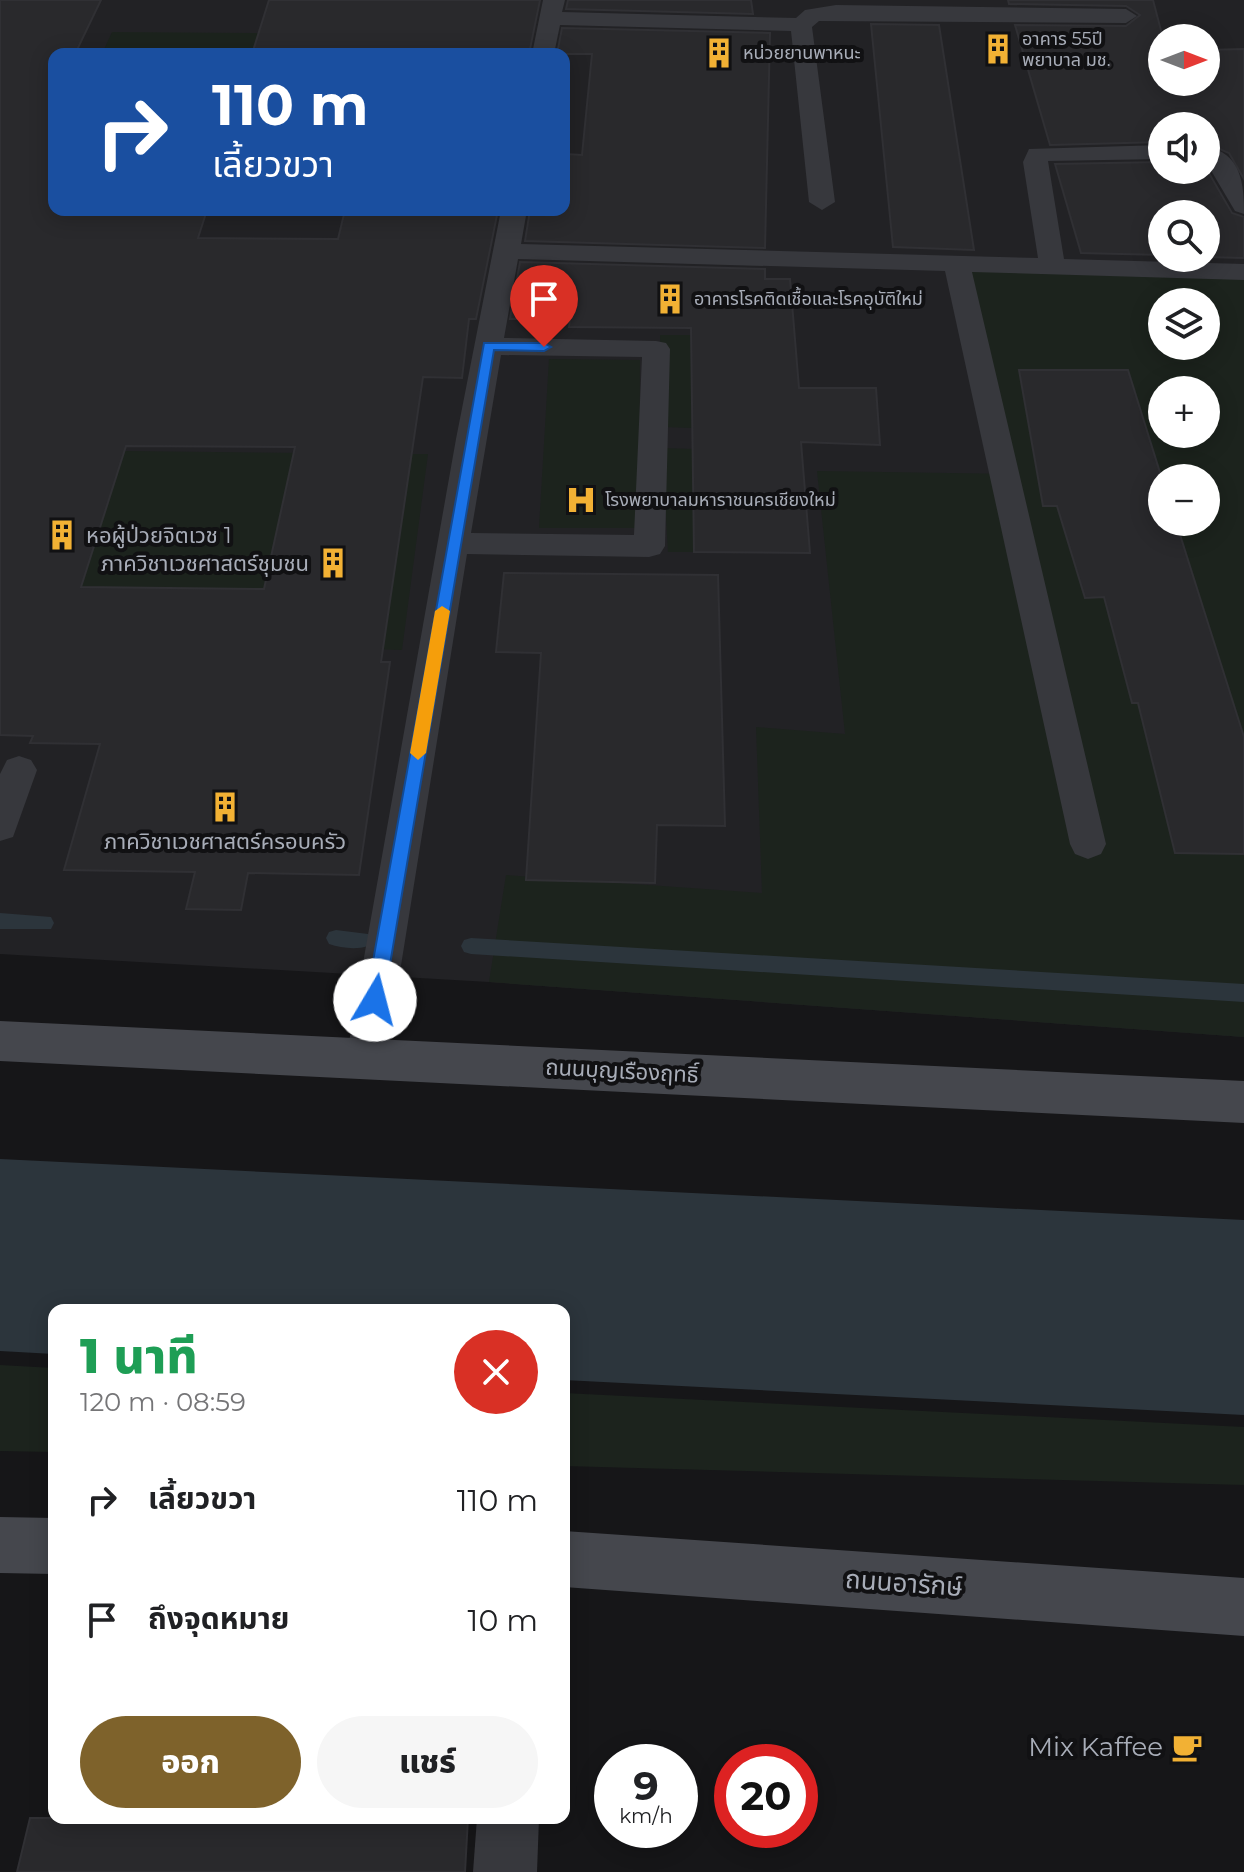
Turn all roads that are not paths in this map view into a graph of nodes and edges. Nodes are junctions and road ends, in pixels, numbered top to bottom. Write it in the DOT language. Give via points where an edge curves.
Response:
graph roads {
  1 [pos="552,9"];
  2 [pos="1126,16"];
  3 [pos="801,25"];
  4 [pos="544,48"];
  5 [pos="1148,152"];
  6 [pos="1220,159"];
  7 [pos="822,202"];
  8 [pos="1244,206"];
  9 [pos="513,216"];
  10 [pos="506,251"];
  11 [pos="957,265"];
  12 [pos="1052,267"];
  13 [pos="1244,272"];
  14 [pos="488,346"];
  15 [pos="454,543"];
  16 [pos="19,770"];
  17 [pos="0,827"];
  18 [pos="1088,844"];
  19 [pos="0,1041"];
  20 [pos="366,1059"];
  21 [pos="1244,1102"];
  22 [pos="0,1545"];
  23 [pos="48,1546"];
  24 [pos="570,1559"];
  25 [pos="1244,1607"];
  26 [pos="508,1824"];
  27 [pos="505,1872"];
  1 -- 3 [label="lane"];
  1 -- 4 [label="lane"];
  2 -- 3 [label="lane" via="826,12"];
  3 -- 7 [label="lane"];
  5 -- 12 [label="lane" via="1038,154"];
  6 -- 8 [label="lane"];
  9 -- 10 [label="lane"];
  10 -- 11 [label="lane"];
  10 -- 14 [label="lane"];
  11 -- 12 [label="lane"];
  11 -- 18 [label="lane"];
  12 -- 13 [label="lane"];
  14 -- 15 [label="lane"];
  14 -- 15 [label="lane" via="656,349 649,546"];
  15 -- 20 [label="lane"];
  16 -- 17 [label="lane"];
  19 -- 20 [label="main road, ถนนบุญเรืองฤทธิ์"];
  20 -- 21 [label="main road, ถนนบุญเรืองฤทธิ์"];
  22 -- 23 [label="main road"];
  24 -- 25 [label="main road, ถนนอารักษ์"];
  26 -- 27 [label="street"];
}
